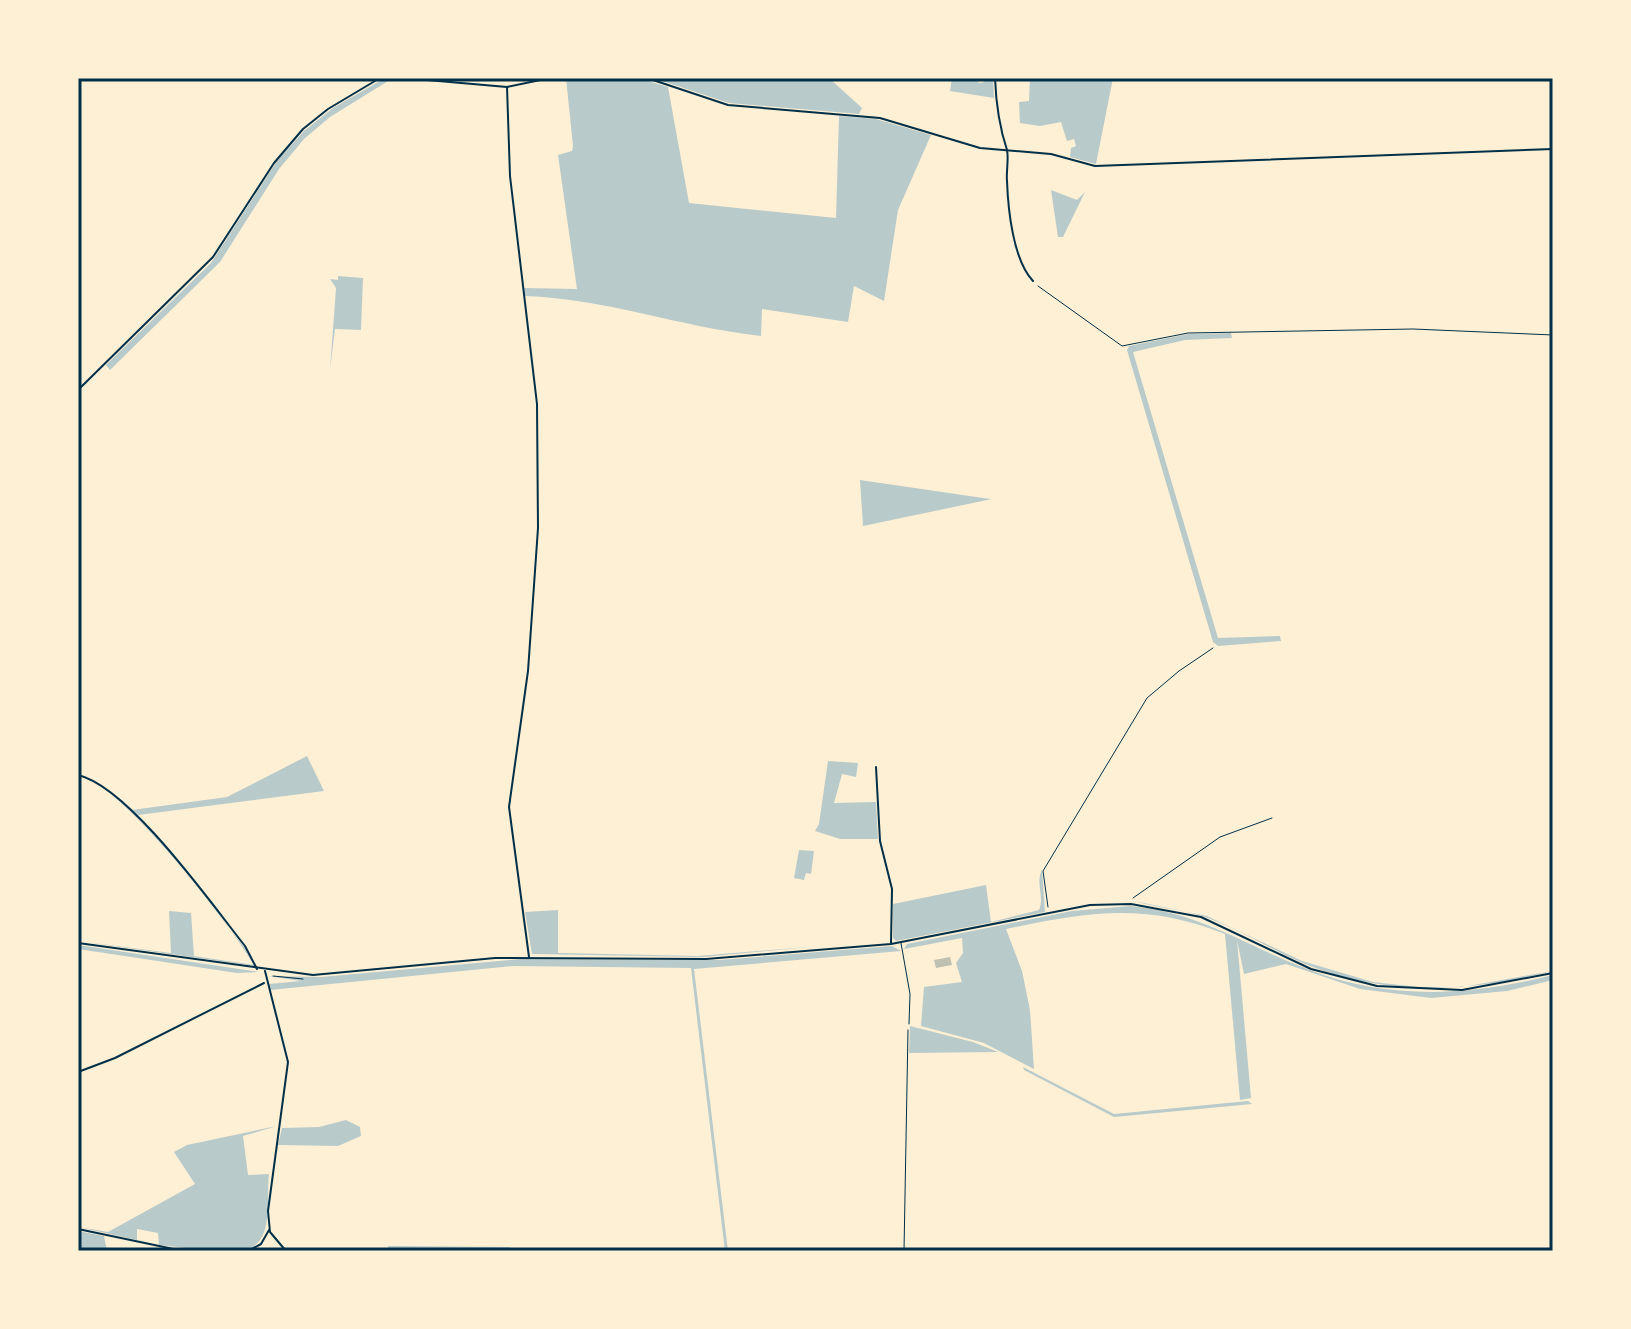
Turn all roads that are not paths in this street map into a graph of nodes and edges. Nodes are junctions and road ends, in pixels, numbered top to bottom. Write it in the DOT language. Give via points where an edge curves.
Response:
graph roads {
  1 [pos="380,78"];
  2 [pos="404,78"];
  3 [pos="550,78"];
  4 [pos="647,78"];
  5 [pos="995,78"];
  6 [pos="507,87"];
  7 [pos="1007,148"];
  8 [pos="1553,149"];
  9 [pos="1033,281"];
  10 [pos="78,390"];
  11 [pos="876,767"];
  12 [pos="78,775"];
  13 [pos="78,943"];
  14 [pos="891,944"];
  15 [pos="902,945"];
  16 [pos="529,957"];
  17 [pos="257,969"];
  18 [pos="265,971"];
  19 [pos="1553,973"];
  20 [pos="266,982"];
  21 [pos="909,1024"];
  22 [pos="78,1072"];
  23 [pos="78,1229"];
  24 [pos="269,1229"];
  25 [pos="183,1251"];
  26 [pos="248,1251"];
  27 [pos="286,1251"];
  1 -- 10 [label="street" via="303,129 274,163 213,257"];
  2 -- 6 [label="street"];
  3 -- 6 [label="street"];
  4 -- 7 [label="street" via="728,105 880,118 980,148"];
  5 -- 7 [label="street" via="998,127"];
  6 -- 16 [label="street" via="510,176 537,404 538,528 528,671 509,807"];
  7 -- 8 [label="street" via="1095,166"];
  7 -- 9 [label="street" via="1015,232 1025,271"];
  11 -- 14 [label="street" via="880,841 892,889"];
  12 -- 17 [label="street" via="98,781 136,815 245,946"];
  13 -- 17 [label="street"];
  14 -- 15 [label="street"];
  14 -- 16 [label="street" via="706,959"];
  15 -- 19 [label="street" via="1090,905 1131,904 1201,917 1342,978 1418,991 1484,988"];
  15 -- 21 [label="lane"];
  16 -- 18 [label="street" via="313,975"];
  17 -- 18 [label="street"];
  18 -- 20 [label="street"];
  20 -- 22 [label="street"];
  20 -- 24 [label="street" via="288,1061"];
  23 -- 25 [label="street"];
  24 -- 26 [label="street" via="261,1244"];
  24 -- 27 [label="street"];
}
